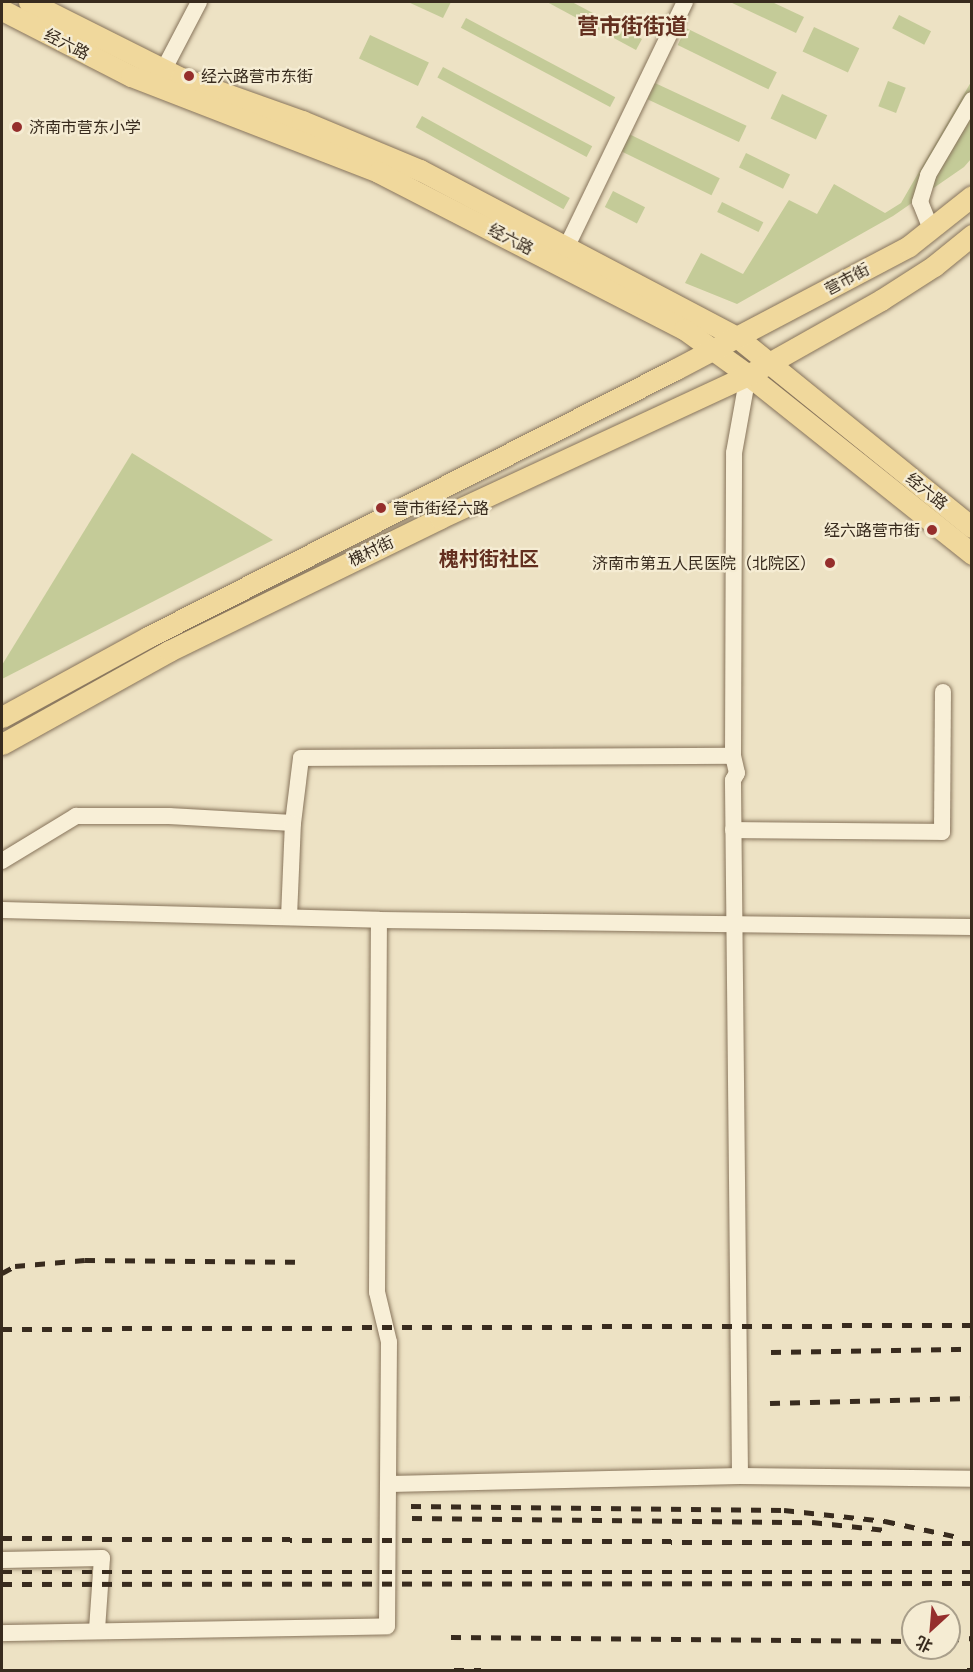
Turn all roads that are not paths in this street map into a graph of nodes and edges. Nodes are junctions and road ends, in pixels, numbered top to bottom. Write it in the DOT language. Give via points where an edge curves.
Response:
graph roads {
  1 [pos="29,2"];
  2 [pos="199,2"];
  3 [pos="685,2"];
  4 [pos="2,10"];
  5 [pos="164,69"];
  6 [pos="972,100"];
  7 [pos="972,196"];
  8 [pos="931,229"];
  9 [pos="972,235"];
  10 [pos="567,246"];
  11 [pos="737,337"];
  12 [pos="714,349"];
  13 [pos="770,363"];
  14 [pos="748,375"];
  15 [pos="972,527"];
  16 [pos="972,554"];
  17 [pos="943,692"];
  18 [pos="2,717"];
  19 [pos="2,744"];
  20 [pos="733,756"];
  21 [pos="293,823"];
  22 [pos="733,830"];
  23 [pos="2,861"];
  24 [pos="2,910"];
  25 [pos="289,917"];
  26 [pos="379,920"];
  27 [pos="734,921"];
  28 [pos="972,927"];
  29 [pos="740,1476"];
  30 [pos="972,1479"];
  31 [pos="390,1484"];
  32 [pos="2,1560"];
  33 [pos="98,1630"];
  34 [pos="2,1633"];
  1 -- 5 [label="main road, 经六路"];
  2 -- 5 [label="street"];
  3 -- 10 [label="street"];
  4 -- 12 [label="main road, 经六路" via="131,76 378,172 684,329"];
  5 -- 10 [label="main road, 经六路" via="381,152"];
  6 -- 8 [label="street" via="928,175 920,202"];
  7 -- 8 [label="main road, 营市街"];
  8 -- 11 [label="main road, 营市街" via="909,246"];
  9 -- 13 [label="main road, 营市街" via="934,266 881,300"];
  10 -- 11 [label="main road, 经六路"];
  11 -- 12 [label="main road, 营市街"];
  11 -- 13 [label="main road, 经六路"];
  12 -- 14 [label="main road, 经六路"];
  12 -- 18 [label="main road, 槐村街" via="148,636"];
  13 -- 14 [label="main road, 营市街"];
  13 -- 15 [label="main road, 经六路"];
  14 -- 16 [label="main road, 经六路"];
  14 -- 19 [label="main road, 槐村街" via="223,624"];
  14 -- 20 [label="street" via="734,453"];
  17 -- 22 [label="street" via="942,832"];
  20 -- 21 [label="street" via="301,758"];
  20 -- 22 [label="street" via="737,773 733,780"];
  21 -- 23 [label="street" via="170,816 76,816"];
  21 -- 25 [label="street"];
  22 -- 27 [label="street"];
  24 -- 25 [label="street"];
  25 -- 26 [label="street"];
  26 -- 27 [label="street"];
  26 -- 31 [label="street" via="377,1292 389,1342"];
  27 -- 28 [label="street"];
  27 -- 29 [label="street"];
  29 -- 30 [label="street"];
  29 -- 31 [label="street"];
  31 -- 33 [label="street" via="387,1626"];
  32 -- 33 [label="street" via="102,1558"];
  33 -- 34 [label="street"];
}
